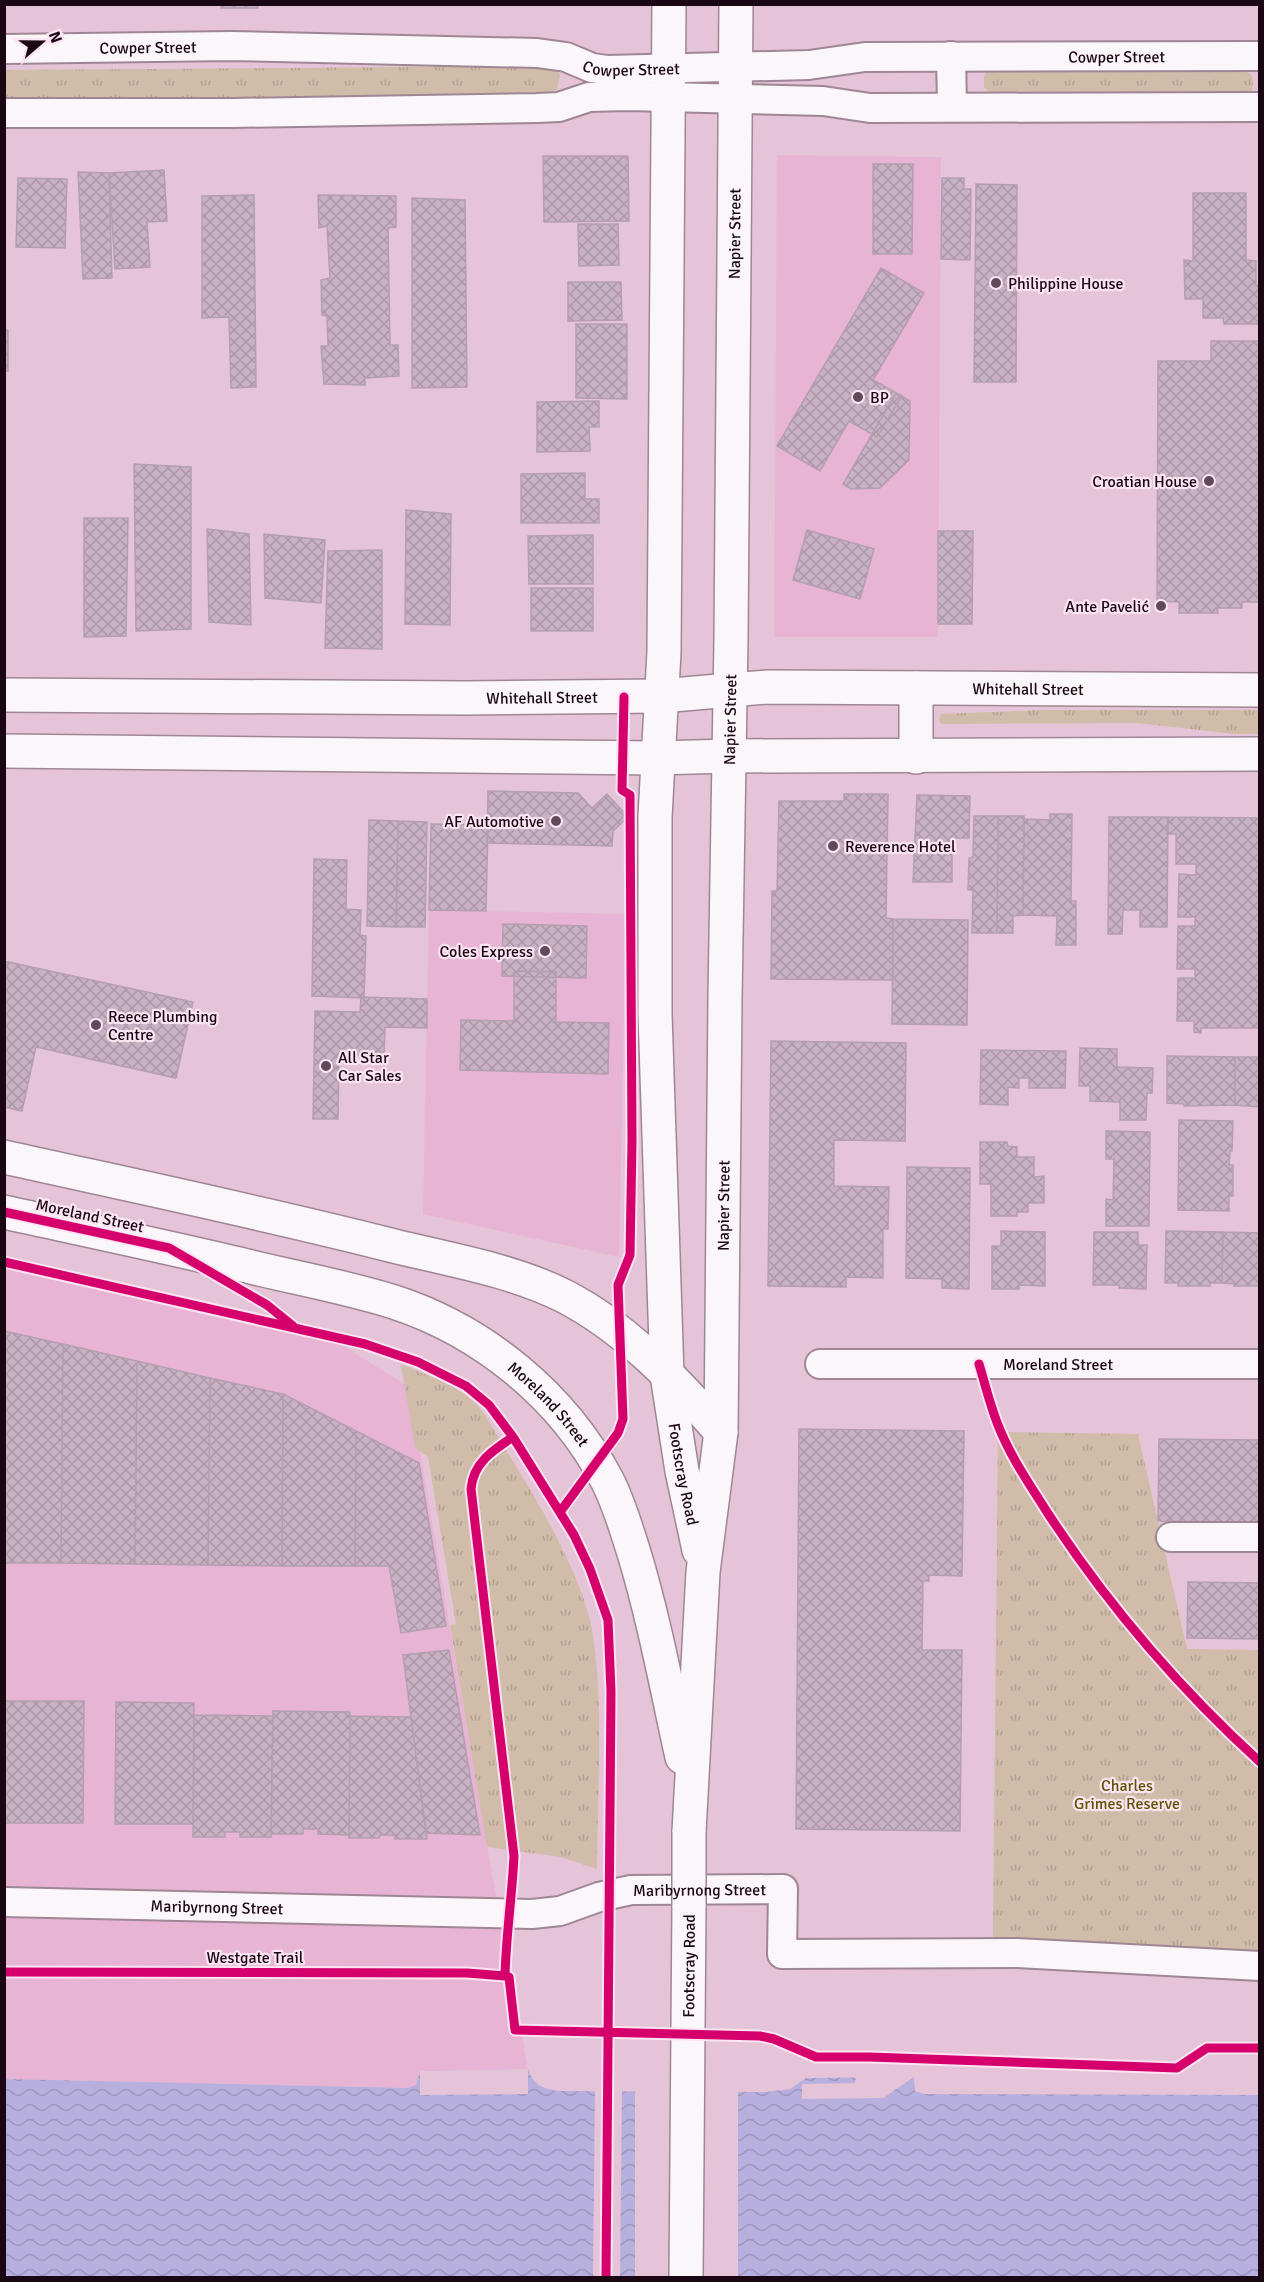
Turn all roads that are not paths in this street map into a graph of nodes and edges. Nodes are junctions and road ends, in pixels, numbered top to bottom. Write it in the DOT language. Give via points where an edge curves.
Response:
graph roads {
  1 [pos="669,4"];
  2 [pos="736,4"];
  3 [pos="4,50"];
  4 [pos="951,56"];
  5 [pos="1260,56"];
  6 [pos="735,67"];
  7 [pos="668,82"];
  8 [pos="736,99"];
  9 [pos="952,107"];
  10 [pos="1260,107"];
  11 [pos="4,113"];
  12 [pos="916,688"];
  13 [pos="730,690"];
  14 [pos="1260,690"];
  15 [pos="4,695"];
  16 [pos="661,696"];
  17 [pos="4,752"];
  18 [pos="1260,754"];
  19 [pos="730,756"];
  20 [pos="916,757"];
  21 [pos="657,758"];
  22 [pos="4,1157"];
  23 [pos="4,1212"];
  24 [pos="820,1364"];
  25 [pos="1260,1364"];
  26 [pos="667,1375"];
  27 [pos="721,1432"];
  28 [pos="616,1501"];
  29 [pos="1171,1537"];
  30 [pos="1260,1537"];
  31 [pos="703,1572"];
  32 [pos="691,1800"];
  33 [pos="4,1902"];
  34 [pos="1260,1966"];
  35 [pos="686,2277"];
  1 -- 7 [label="main road"];
  2 -- 6 [label="main road, Napier Street"];
  3 -- 7 [label="street, Cowper Street" via="231,46 537,53 566,57 599,70"];
  4 -- 5 [label="street, Cowper Street"];
  4 -- 6 [label="street, Cowper Street" via="865,57 809,65"];
  4 -- 9 [label="street"];
  6 -- 7 [label="street, Cowper Street"];
  6 -- 8 [label="main road, Napier Street"];
  7 -- 8 [label="street, Cowper Street"];
  7 -- 11 [label="street, Cowper Street" via="589,97 559,107 525,109"];
  7 -- 16 [label="main road"];
  8 -- 9 [label="street, Cowper Street" via="823,101 870,108"];
  8 -- 13 [label="main road, Napier Street"];
  9 -- 10 [label="street, Cowper Street"];
  12 -- 13 [label="main road, Whitehall Street"];
  12 -- 14 [label="main road, Whitehall Street"];
  12 -- 20 [label="main road"];
  13 -- 16 [label="main road, Whitehall Street"];
  13 -- 19 [label="main road, Napier Street"];
  15 -- 16 [label="main road, Whitehall Street"];
  16 -- 21 [label="main road"];
  17 -- 21 [label="main road"];
  18 -- 20 [label="main road"];
  19 -- 20 [label="main road"];
  19 -- 21 [label="main road"];
  19 -- 27 [label="main road, Napier Street"];
  21 -- 26 [label="main road" via="655,1014"];
  22 -- 26 [label="main road" via="510,1275 581,1306"];
  23 -- 28 [label="main road, Moreland Street" via="351,1291 395,1302 439,1320 507,1360 535,1386 597,1462"];
  24 -- 25 [label="street, Moreland Street"];
  26 -- 27 [label="main road"];
  26 -- 31 [label="main road, Footscray Road"];
  27 -- 31 [label="main road, Footscray Road"];
  28 -- 32 [label="main road, Footscray Road" via="641,1577"];
  29 -- 30 [label="street"];
  31 -- 32 [label="main road, Footscray Road"];
  32 -- 35 [label="main road, Footscray Road, bridge"];
  33 -- 34 [label="street, Maribyrnong Street" via="532,1914 560,1911 631,1890 783,1889 782,1954 1017,1953"];
}
